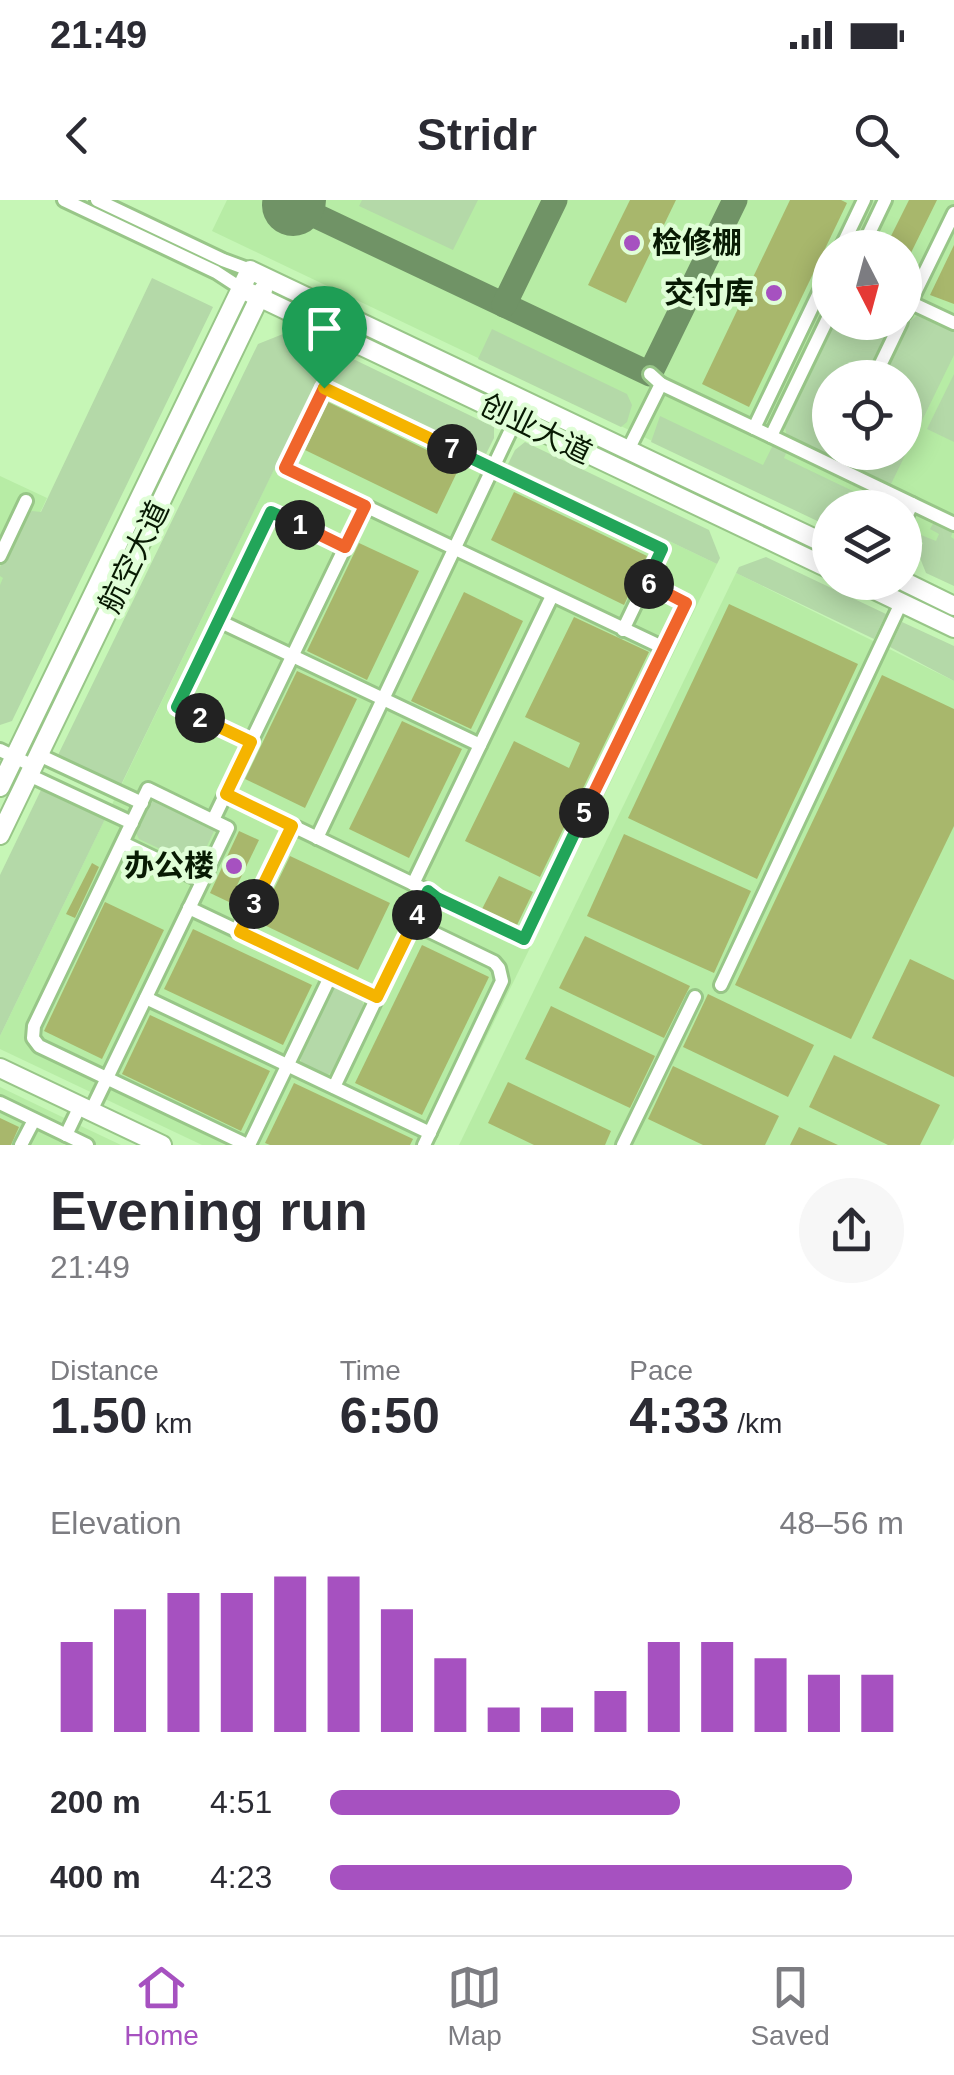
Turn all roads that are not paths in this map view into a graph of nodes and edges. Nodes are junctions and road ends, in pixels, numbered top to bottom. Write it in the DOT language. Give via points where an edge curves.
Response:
graph roads {
  1 [pos="64,200"];
  2 [pos="97,200"];
  3 [pos="864,200"];
  4 [pos="886,200"];
  5 [pos="954,213"];
  6 [pos="850,230"];
  7 [pos="871,230"];
  8 [pos="250,270"];
  9 [pos="922,276"];
  10 [pos="269,278"];
  11 [pos="251,293"];
  12 [pos="812,307"];
  13 [pos="922,311"];
  14 [pos="954,324"];
  15 [pos="817,340"];
  16 [pos="516,419"];
  17 [pos="754,428"];
  18 [pos="771,436"];
  19 [pos="628,450"];
  20 [pos="812,451"];
  21 [pos="493,468"];
  22 [pos="853,470"];
  23 [pos="888,490"];
  24 [pos="26,500"];
  25 [pos="365,506"];
  26 [pos="922,509"];
  27 [pos="954,524"];
  28 [pos="812,537"];
  29 [pos="345,547"];
  30 [pos="454,549"];
  31 [pos="0,556"];
  32 [pos="812,560"];
  33 [pos="646,583"];
  34 [pos="922,590"];
  35 [pos="552,596"];
  36 [pos="895,600"];
  37 [pos="901,603"];
  38 [pos="954,606"];
  39 [pos="218,621"];
  40 [pos="954,628"];
  41 [pos="624,630"];
  42 [pos="664,648"];
  43 [pos="292,656"];
  44 [pos="383,699"];
  45 [pos="251,742"];
  46 [pos="480,745"];
  47 [pos="7,754"];
  48 [pos="34,765"];
  49 [pos="0,787"];
  50 [pos="226,794"];
  51 [pos="142,803"];
  52 [pos="213,820"];
  53 [pos="132,823"];
  54 [pos="292,826"];
  55 [pos="0,835"];
  56 [pos="317,838"];
  57 [pos="123,843"];
  58 [pos="202,881"];
  59 [pos="413,884"];
  60 [pos="428,891"];
  61 [pos="190,908"];
  62 [pos="413,923"];
  63 [pos="240,932"];
  64 [pos="331,976"];
  65 [pos="721,985"];
  66 [pos="377,997"];
  67 [pos="695,997"];
  68 [pos="146,998"];
  69 [pos="288,1066"];
  70 [pos="0,1068"];
  71 [pos="107,1078"];
  72 [pos="334,1087"];
  73 [pos="0,1104"];
  74 [pos="85,1108"];
  75 [pos="34,1120"];
  76 [pos="66,1135"];
  77 [pos="427,1139"];
  78 [pos="22,1145"];
  79 [pos="87,1145"];
  80 [pos="162,1145"];
  81 [pos="248,1145"];
  82 [pos="623,1145"];
  1 -- 11 [label="street"];
  2 -- 8 [label="street"];
  3 -- 6 [label="street"];
  4 -- 7 [label="street"];
  5 -- 9 [label="street"];
  8 -- 10 [label="main road, 创业大道"];
  8 -- 11 [label="main road, 航空大道"];
  10 -- 11 [label="main road, 航空大道"];
  10 -- 19 [label="main road, 创业大道"];
  11 -- 16 [label="main road, 创业大道"];
  11 -- 47 [label="main road, 航空大道"];
  11 -- 48 [label="main road, 航空大道"];
  12 -- 17 [label="street"];
  13 -- 14 [label="street"];
  15 -- 18 [label="street"];
  16 -- 21 [label="street"];
  16 -- 32 [label="main road, 创业大道"];
  17 -- 18 [label="street"];
  17 -- 19 [label="street" via="656,379"];
  18 -- 20 [label="street"];
  19 -- 28 [label="main road, 创业大道"];
  21 -- 25 [label="street" via="324,388 285,468"];
  21 -- 30 [label="street"];
  21 -- 33 [label="street" via="662,549"];
  22 -- 23 [label="street"];
  24 -- 31 [label="street"];
  25 -- 29 [label="street"];
  25 -- 30 [label="street"];
  26 -- 27 [label="street"];
  29 -- 39 [label="street" via="271,512"];
  29 -- 43 [label="street"];
  30 -- 35 [label="street"];
  30 -- 44 [label="street"];
  33 -- 41 [label="street"];
  33 -- 42 [label="street" via="686,603"];
  34 -- 38 [label="main road"];
  35 -- 41 [label="street"];
  35 -- 46 [label="street"];
  36 -- 37 [label="main road"];
  37 -- 40 [label="main road"];
  37 -- 65 [label="street"];
  39 -- 43 [label="street"];
  39 -- 45 [label="street" via="177,707"];
  41 -- 42 [label="street"];
  42 -- 60 [label="street" via="524,939"];
  43 -- 44 [label="street"];
  43 -- 45 [label="street"];
  44 -- 46 [label="street"];
  44 -- 56 [label="street"];
  45 -- 50 [label="street"];
  46 -- 59 [label="street"];
  47 -- 48 [label="street"];
  47 -- 49 [label="main road, 航空大道"];
  48 -- 51 [label="street"];
  48 -- 53 [label="street"];
  48 -- 55 [label="main road, 航空大道"];
  50 -- 52 [label="street"];
  50 -- 54 [label="street"];
  51 -- 52 [label="street" via="148,789"];
  51 -- 53 [label="street"];
  52 -- 58 [label="street" via="228,828"];
  53 -- 57 [label="street"];
  54 -- 56 [label="street"];
  54 -- 63 [label="street"];
  56 -- 59 [label="street"];
  57 -- 58 [label="street"];
  57 -- 71 [label="street" via="33,1032 40,1046"];
  58 -- 61 [label="street"];
  59 -- 60 [label="street"];
  60 -- 62 [label="street"];
  61 -- 63 [label="street"];
  61 -- 68 [label="street"];
  62 -- 66 [label="street"];
  62 -- 77 [label="street" via="494,962 501,975"];
  63 -- 64 [label="street"];
  64 -- 66 [label="street"];
  64 -- 69 [label="street"];
  66 -- 72 [label="street"];
  67 -- 82 [label="street"];
  68 -- 69 [label="street"];
  68 -- 71 [label="street"];
  69 -- 72 [label="street"];
  69 -- 81 [label="street"];
  70 -- 74 [label="main road"];
  71 -- 74 [label="street"];
  71 -- 81 [label="street"];
  72 -- 77 [label="street"];
  73 -- 75 [label="street"];
  74 -- 76 [label="street"];
  74 -- 80 [label="main road"];
  75 -- 76 [label="street"];
  75 -- 78 [label="street"];
  76 -- 79 [label="street"];
}
